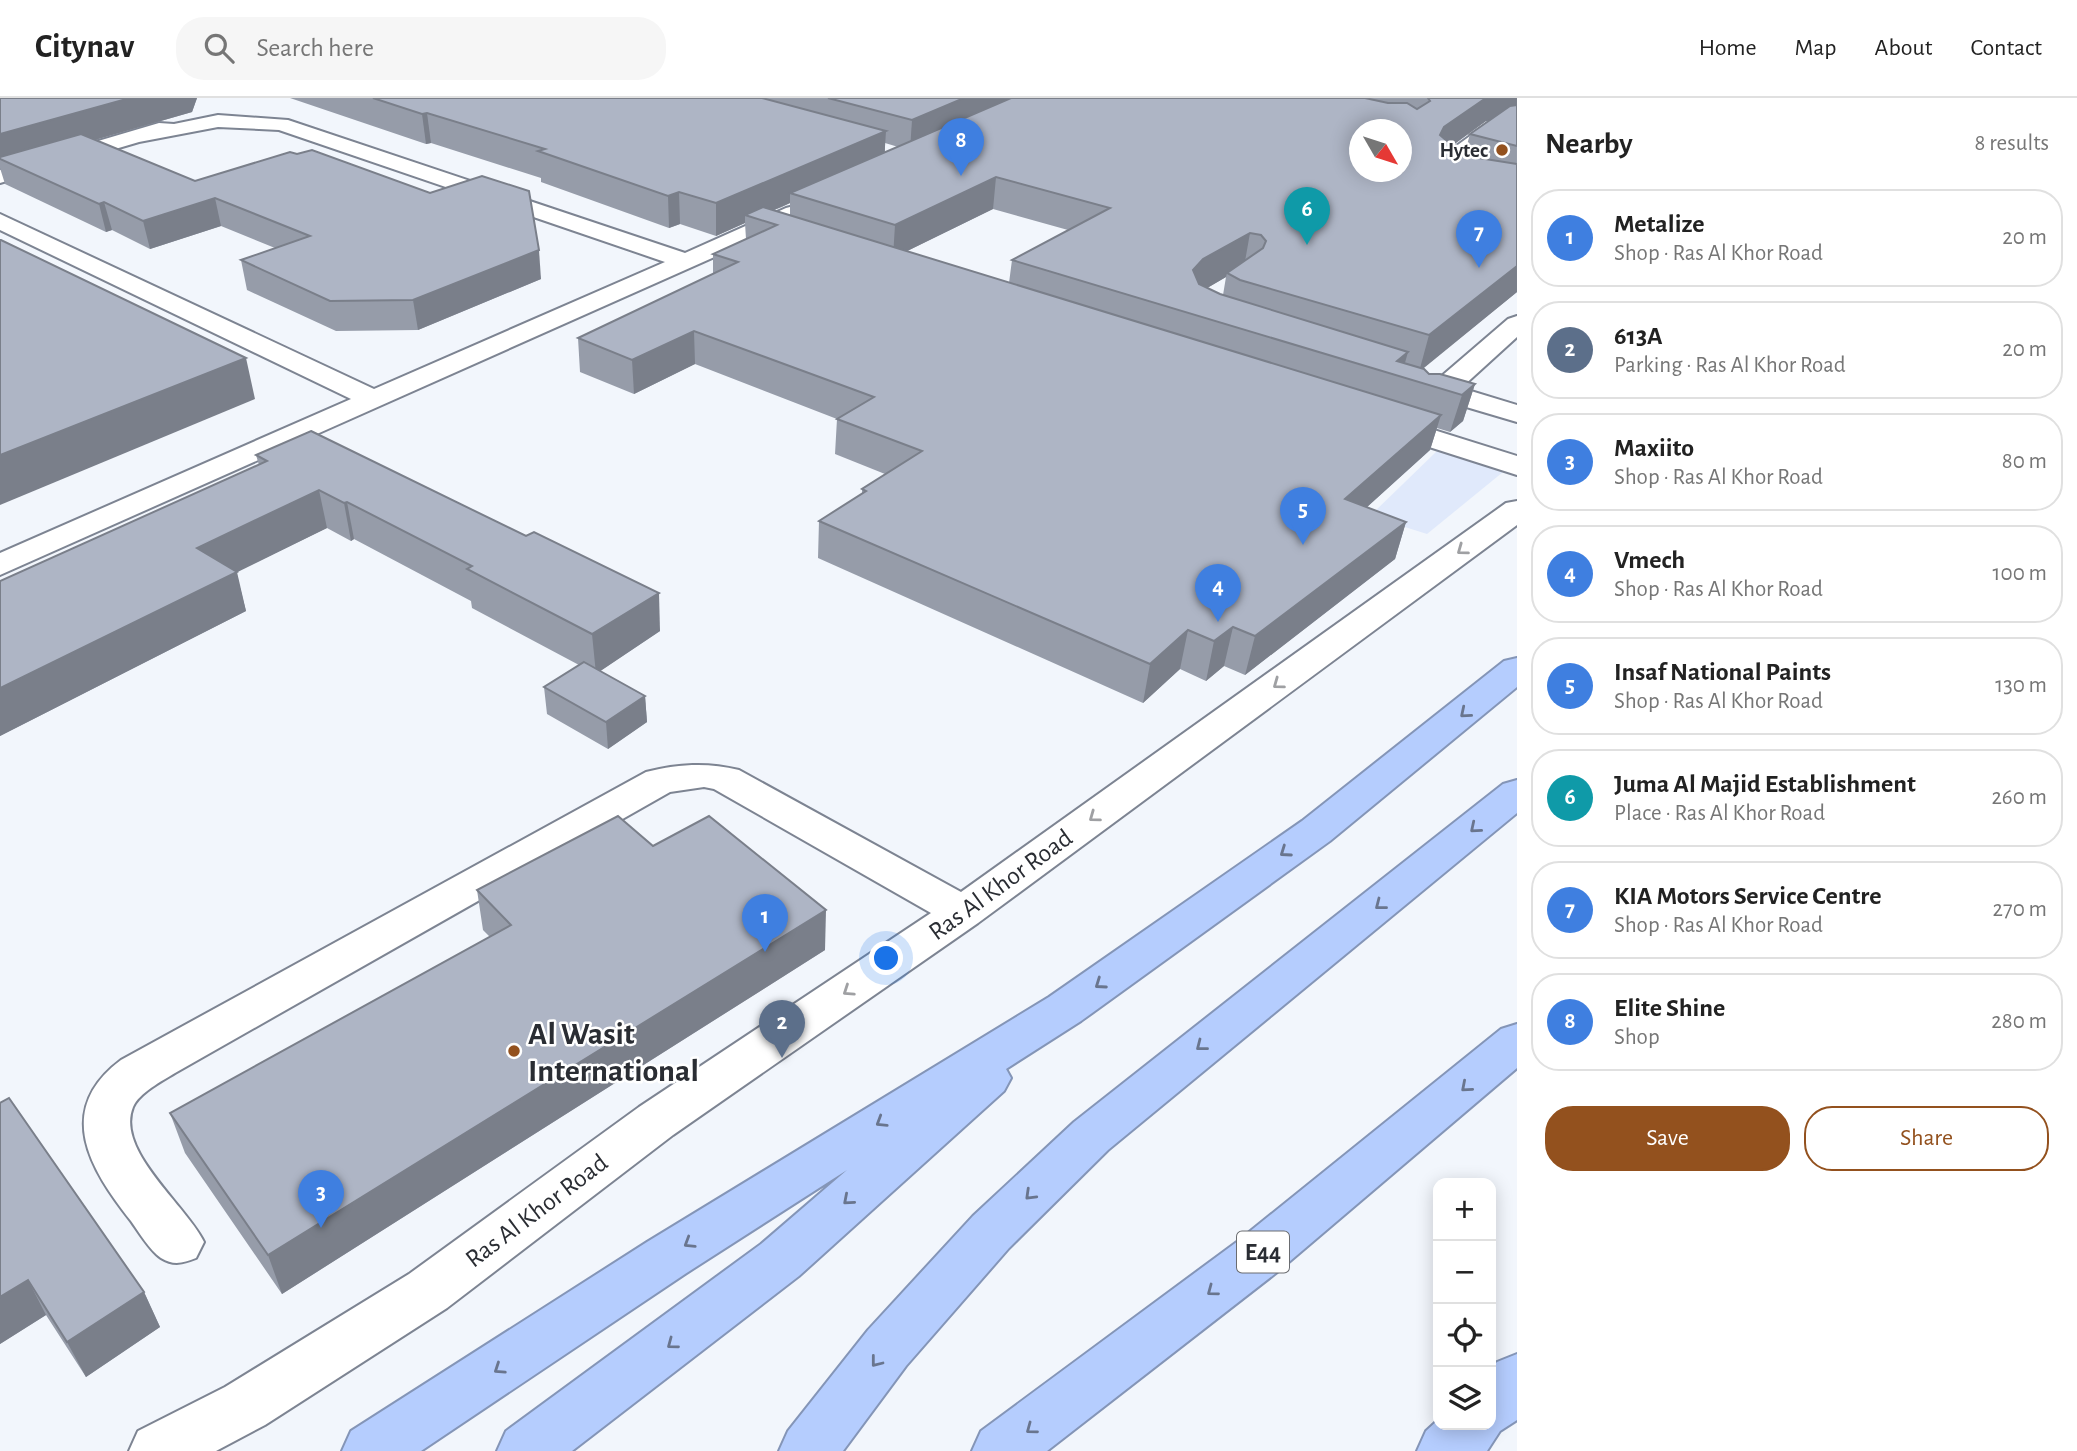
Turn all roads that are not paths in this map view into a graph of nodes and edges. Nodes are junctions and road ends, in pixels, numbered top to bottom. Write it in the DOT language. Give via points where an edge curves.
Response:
graph roads {
  1 [pos="1517,126"];
  2 [pos="0,177"];
  3 [pos="1517,189"];
  4 [pos="812,205"];
  5 [pos="0,221"];
  6 [pos="762,227"];
  7 [pos="802,239"];
  8 [pos="56,248"];
  9 [pos="22,259"];
  10 [pos="686,261"];
  11 [pos="1517,324"];
  12 [pos="373,400"];
  13 [pos="1358,416"];
  14 [pos="1513,420"];
  15 [pos="1517,466"];
  16 [pos="1517,510"];
  17 [pos="0,565"];
  18 [pos="1517,669"];
  19 [pos="1517,793"];
  20 [pos="963,912"];
  21 [pos="1065,1009"];
  22 [pos="1517,1042"];
  23 [pos="178,1242"];
  24 [pos="1517,1380"];
  25 [pos="1496,1403"];
  26 [pos="1469,1430"];
  27 [pos="158,1451"];
  28 [pos="370,1451"];
  29 [pos="526,1451"];
  30 [pos="808,1451"];
  31 [pos="1001,1451"];
  32 [pos="1447,1451"];
  1 -- 3 [label="street" via="1495,127 1444,163 1455,174"];
  2 -- 10 [label="street" via="140,136 229,120 263,121 306,130"];
  4 -- 6 [label="street"];
  5 -- 8 [label="street"];
  6 -- 7 [label="street"];
  6 -- 10 [label="street"];
  8 -- 9 [label="street"];
  8 -- 12 [label="street"];
  10 -- 12 [label="street"];
  11 -- 14 [label="street" via="1415,391"];
  12 -- 17 [label="street"];
  13 -- 15 [label="street"];
  16 -- 20 [label="street, Ras Al Khor Road, one-way"];
  18 -- 21 [label="highway, one-way" via="1316,831"];
  19 -- 30 [label="highway, one-way" via="1091,1136 982,1242 887,1348"];
  20 -- 23 [label="street" via="725,779 704,775 660,781 130,1078 110,1102 104,1128 111,1151"];
  20 -- 27 [label="street, Ras Al Khor Road, one-way" via="656,1121 428,1291 245,1406"];
  21 -- 28 [label="highway, one-way" via="666,1258"];
  21 -- 29 [label="highway, one-way" via="780,1260"];
  22 -- 31 [label="highway, E44, one-way" via="1257,1257"];
  24 -- 25 [label="highway"];
  26 -- 32 [label="highway"];
}
